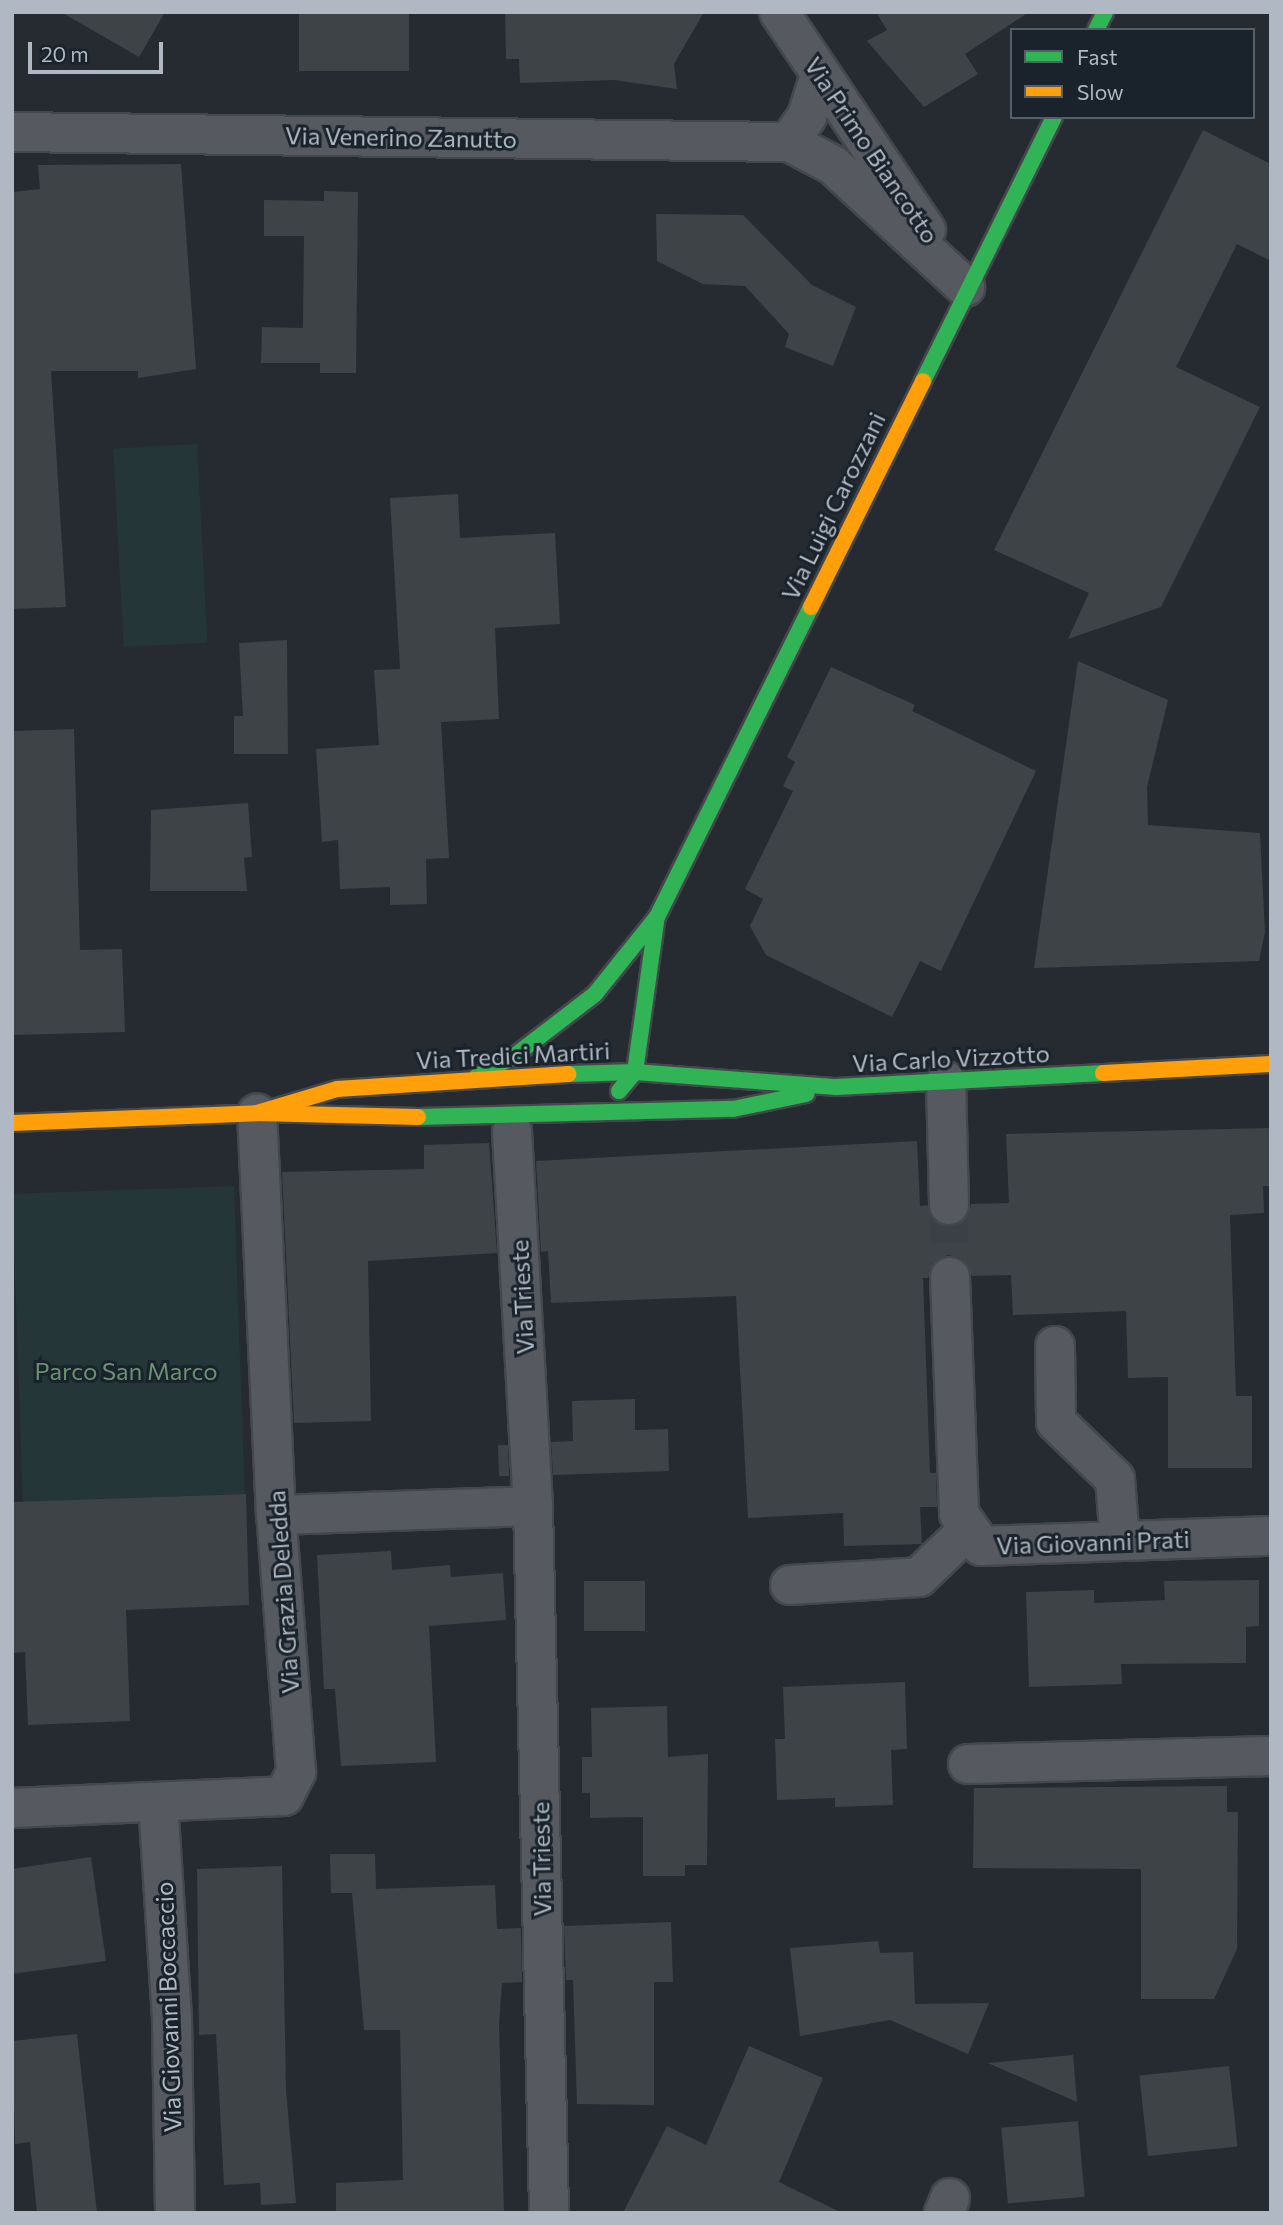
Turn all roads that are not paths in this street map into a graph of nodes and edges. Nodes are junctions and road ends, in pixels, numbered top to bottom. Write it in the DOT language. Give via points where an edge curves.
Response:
graph roads {
  1 [pos="779,12"];
  2 [pos="1105,12"];
  3 [pos="1097,28"];
  4 [pos="820,75"];
  5 [pos="1053,119"];
  6 [pos="12,132"];
  7 [pos="789,142"];
  8 [pos="965,287"];
  9 [pos="657,917"];
  10 [pos="595,994"];
  11 [pos="586,1020"];
  12 [pos="1271,1064"];
  13 [pos="570,1066"];
  14 [pos="635,1072"];
  15 [pos="477,1076"];
  16 [pos="946,1081"];
  17 [pos="836,1087"];
  18 [pos="583,1096"];
  19 [pos="628,1112"];
  20 [pos="257,1113"];
  21 [pos="383,1118"];
  22 [pos="12,1123"];
  23 [pos="512,1131"];
  24 [pos="949,1205"];
  25 [pos="950,1277"];
  26 [pos="1055,1346"];
  27 [pos="533,1506"];
  28 [pos="276,1516"];
  29 [pos="969,1529"];
  30 [pos="1271,1536"];
  31 [pos="1119,1541"];
  32 [pos="790,1585"];
  33 [pos="1271,1756"];
  34 [pos="968,1764"];
  35 [pos="158,1802"];
  36 [pos="12,1808"];
  37 [pos="175,2213"];
  38 [pos="549,2213"];
  1 -- 4 [label="street, Via Primo Biancotto"];
  2 -- 3 [label="street"];
  4 -- 7 [label="street" via="807,116"];
  4 -- 8 [label="street, Via Primo Biancotto"];
  5 -- 8 [label="street, Via Luigi Carozzani"];
  6 -- 7 [label="street, Via Venerino Zanutto"];
  7 -- 8 [label="street, Via Venerino Zanutto" via="833,165"];
  8 -- 9 [label="street, Via Luigi Carozzani"];
  9 -- 10 [label="street, Via Luigi Carozzani"];
  9 -- 14 [label="street, Via Luigi Carozzani"];
  10 -- 11 [label="street, Via Luigi Carozzani"];
  10 -- 15 [label="street, Via Luigi Carozzani" via="513,1057"];
  12 -- 16 [label="street, Via Carlo Vizzotto"];
  13 -- 14 [label="street, Via Tredici Martiri"];
  13 -- 15 [label="street, Via Tredici Martiri"];
  13 -- 18 [label="street"];
  14 -- 17 [label="street, Via Carlo Vizzotto"];
  14 -- 18 [label="street, Via Tredici Martiri" via="625,1090"];
  15 -- 20 [label="street, Via Tredici Martiri" via="337,1089"];
  16 -- 17 [label="street, Via Carlo Vizzotto"];
  16 -- 24 [label="street"];
  17 -- 19 [label="street, Via Tredici Martiri" via="733,1109"];
  18 -- 19 [label="street"];
  18 -- 21 [label="street, Via Tredici Martiri" via="415,1104"];
  19 -- 21 [label="street, Via Tredici Martiri"];
  20 -- 21 [label="street, Via Tredici Martiri"];
  20 -- 22 [label="street, Via Tredici Martiri"];
  20 -- 28 [label="street, Via Grazia Deledda"];
  23 -- 27 [label="street, Via Trieste"];
  25 -- 29 [label="street, Via Giovanni Prati" via="959,1514"];
  26 -- 31 [label="street" via="1056,1422 1115,1479"];
  27 -- 28 [label="street"];
  27 -- 38 [label="street, Via Trieste"];
  28 -- 35 [label="street, Via Grazia Deledda" via="296,1772 284,1796"];
  29 -- 31 [label="street, Via Giovanni Prati" via="981,1546"];
  29 -- 32 [label="street" via="919,1577"];
  30 -- 31 [label="street, Via Giovanni Prati"];
  33 -- 34 [label="street"];
  35 -- 36 [label="street, Via Grazia Deledda"];
  35 -- 37 [label="street, Via Giovanni Boccaccio" via="172,2020"];
}
